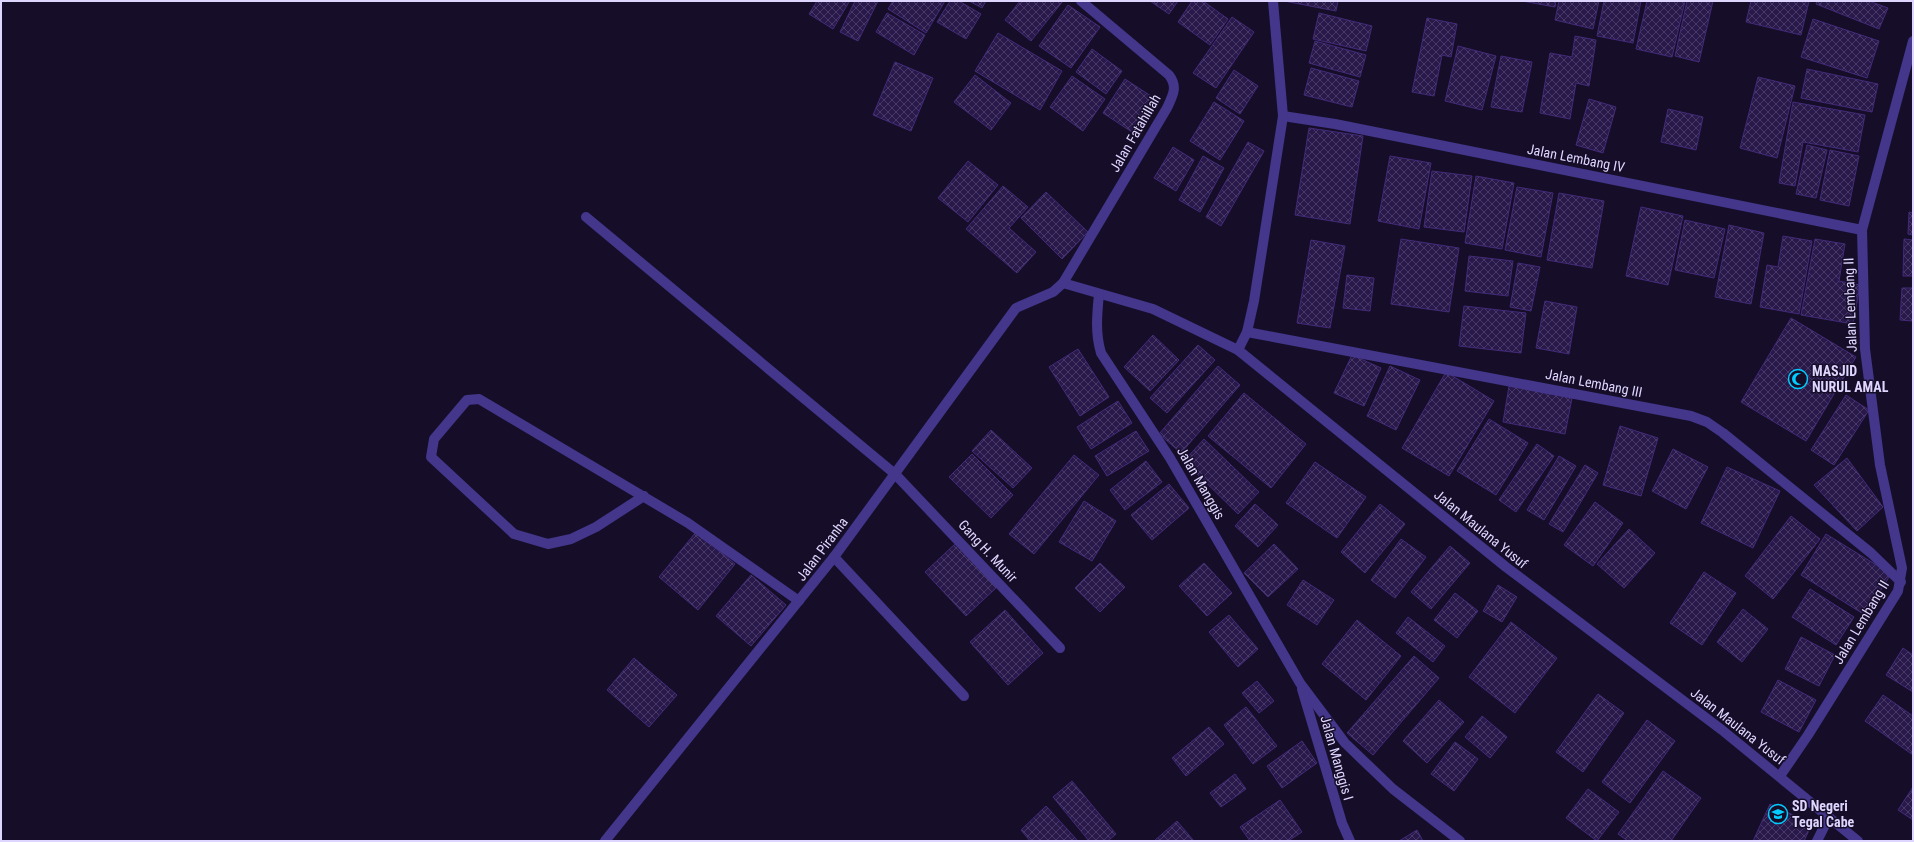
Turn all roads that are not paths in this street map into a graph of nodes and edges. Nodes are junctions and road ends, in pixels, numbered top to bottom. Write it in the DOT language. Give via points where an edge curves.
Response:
graph roads {
  1 [pos="1081,1"];
  2 [pos="1272,1"];
  3 [pos="1913,41"];
  4 [pos="1283,116"];
  5 [pos="586,217"];
  6 [pos="1862,230"];
  7 [pos="1063,283"];
  8 [pos="1099,294"];
  9 [pos="1247,332"];
  10 [pos="1238,350"];
  11 [pos="895,474"];
  12 [pos="644,496"];
  13 [pos="834,557"];
  14 [pos="1901,582"];
  15 [pos="799,601"];
  16 [pos="1060,648"];
  17 [pos="1300,683"];
  18 [pos="964,696"];
  19 [pos="1780,776"];
  20 [pos="1829,817"];
  21 [pos="605,841"];
  22 [pos="1350,841"];
  23 [pos="1460,841"];
  24 [pos="1817,841"];
  25 [pos="1858,841"];
  1 -- 7 [label="street, Jalan Fatahillah" via="1169,75 1176,90"];
  2 -- 4 [label="street"];
  3 -- 6 [label="street, Jalan Lembang II"];
  4 -- 6 [label="street, Jalan Lembang IV" via="1335,124"];
  4 -- 9 [label="street"];
  5 -- 11 [label="street, Gang H. Munir"];
  6 -- 14 [label="street, Jalan Lembang II" via="1864,349 1880,465 1902,568"];
  7 -- 8 [label="street, Jalan Maulana Yusuf"];
  7 -- 11 [label="street, Jalan Piranha" via="1053,292 1016,308"];
  8 -- 10 [label="street, Jalan Maulana Yusuf" via="1153,309"];
  8 -- 17 [label="street, Jalan Manggis" via="1096,322 1097,341 1101,353 1170,458"];
  9 -- 10 [label="street"];
  9 -- 14 [label="street, Jalan Lembang III" via="1691,416 1707,422 1871,553"];
  10 -- 19 [label="street, Jalan Maulana Yusuf" via="1506,567"];
  11 -- 13 [label="street, Jalan Piranha"];
  11 -- 16 [label="street, Gang H. Munir"];
  12 -- 12 [label="street" via="479,399 467,400 434,439 431,457 514,534 548,544 571,539 596,527"];
  12 -- 15 [label="street" via="688,523"];
  13 -- 15 [label="street, Jalan Piranha"];
  13 -- 18 [label="street"];
  14 -- 19 [label="street, Jalan Lembang II" via="1808,735"];
  15 -- 21 [label="street, Jalan Piranha"];
  17 -- 22 [label="street, Jalan Manggis I" via="1342,823"];
  17 -- 23 [label="street" via="1346,743 1392,789"];
  19 -- 20 [label="street, Jalan Maulana Yusuf"];
  20 -- 24 [label="street"];
  20 -- 25 [label="street, Jalan Maulana Yusuf"];
}
